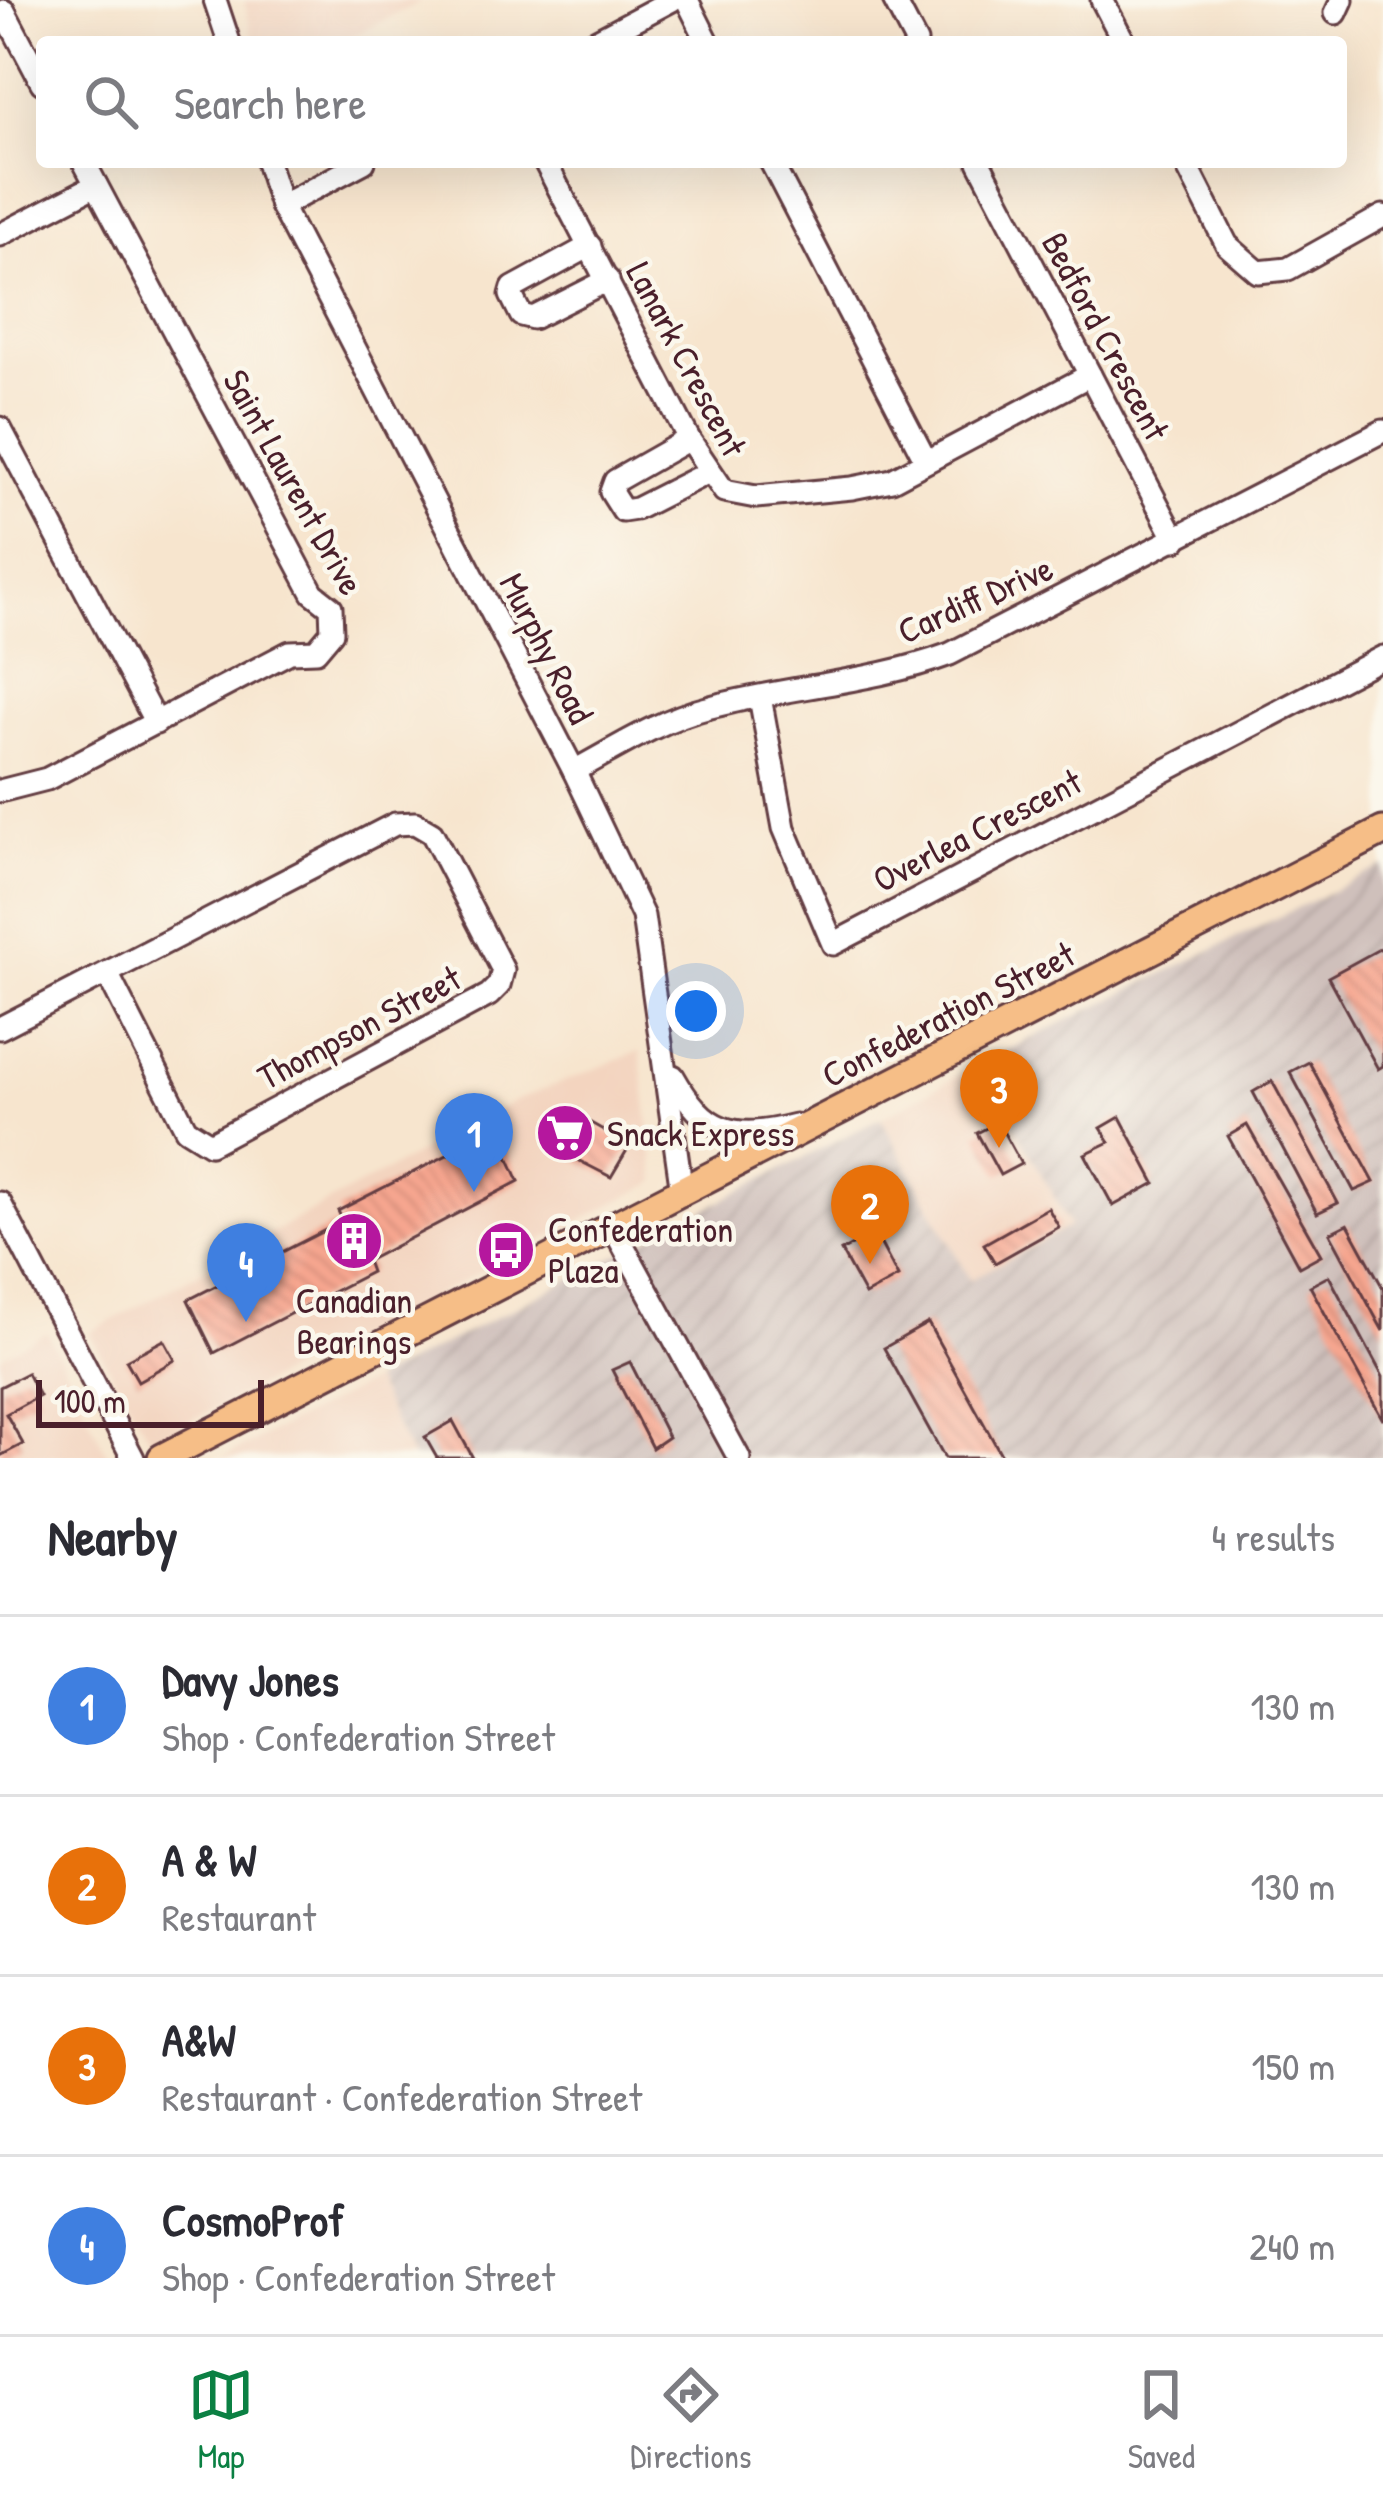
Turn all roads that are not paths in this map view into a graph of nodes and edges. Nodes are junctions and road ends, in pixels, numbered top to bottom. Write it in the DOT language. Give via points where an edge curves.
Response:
graph roads {
  1 [pos="26,0"];
  2 [pos="215,0"];
  3 [pos="672,0"];
  4 [pos="687,0"];
  5 [pos="894,0"];
  6 [pos="1102,0"];
  7 [pos="2,12"];
  8 [pos="227,36"];
  9 [pos="604,36"];
  10 [pos="705,36"];
  11 [pos="913,36"];
  12 [pos="1121,36"];
  13 [pos="36,72"];
  14 [pos="87,168"];
  15 [pos="269,168"];
  16 [pos="353,168"];
  17 [pos="547,168"];
  18 [pos="774,168"];
  19 [pos="982,168"];
  20 [pos="1188,168"];
  21 [pos="96,184"];
  22 [pos="281,206"];
  23 [pos="1383,215"];
  24 [pos="0,235"];
  25 [pos="590,246"];
  26 [pos="608,280"];
  27 [pos="1090,375"];
  28 [pos="0,428"];
  29 [pos="1383,431"];
  30 [pos="689,439"];
  31 [pos="926,461"];
  32 [pos="709,472"];
  33 [pos="1176,540"];
  34 [pos="1383,657"];
  35 [pos="760,697"];
  36 [pos="156,723"];
  37 [pos="574,771"];
  38 [pos="0,791"];
  39 [pos="1383,831"];
  40 [pos="107,973"];
  41 [pos="0,1028"];
  42 [pos="667,1065"];
  43 [pos="824,1117"];
  44 [pos="682,1192"];
  45 [pos="0,1203"];
  46 [pos="614,1229"];
  47 [pos="133,1458"];
  48 [pos="162,1458"];
  49 [pos="739,1458"];
  1 -- 7 [label="street"];
  2 -- 8 [label="street"];
  3 -- 9 [label="street"];
  4 -- 10 [label="street"];
  5 -- 11 [label="street"];
  6 -- 12 [label="street"];
  7 -- 13 [label="street"];
  14 -- 21 [label="street, Saint Laurent Drive"];
  15 -- 22 [label="street, Murphy Road"];
  16 -- 22 [label="street"];
  17 -- 25 [label="street, Lanark Crescent"];
  18 -- 31 [label="street"];
  19 -- 27 [label="street, Bedford Crescent"];
  20 -- 23 [label="street" via="1227,245 1258,272 1288,268"];
  21 -- 24 [label="street"];
  21 -- 36 [label="street, Saint Laurent Drive" via="334,620 316,651 290,652"];
  22 -- 37 [label="street, Murphy Road"];
  25 -- 26 [label="street, Lanark Crescent"];
  25 -- 26 [label="street" via="513,288 521,315 533,318"];
  26 -- 30 [label="street, Lanark Crescent"];
  27 -- 31 [label="street, Lanark Crescent"];
  27 -- 33 [label="street, Bedford Crescent"];
  28 -- 36 [label="street"];
  29 -- 33 [label="street, Cardiff Drive"];
  30 -- 32 [label="street, Lanark Crescent"];
  30 -- 32 [label="street" via="620,476 614,499 622,511 636,509"];
  31 -- 32 [label="street, Lanark Crescent" via="873,485 756,496 724,491"];
  33 -- 35 [label="street, Cardiff Drive" via="934,660"];
  34 -- 35 [label="street, Overlea Crescent" via="832,944 784,828"];
  35 -- 37 [label="street, Cardiff Drive" via="671,720"];
  36 -- 38 [label="street, Saint Laurent Drive" via="47,778"];
  37 -- 42 [label="street, Murphy Road" via="643,916"];
  39 -- 43 [label="main road, Confederation Street"];
  40 -- 40 [label="street, Thompson Street" via="186,1130 210,1144 489,995 503,970 432,833 415,823 395,824"];
  40 -- 41 [label="street, Thompson Street"];
  42 -- 43 [label="street" via="704,1121 732,1132"];
  42 -- 44 [label="street, Murphy Road"];
  43 -- 44 [label="main road, Confederation Street"];
  44 -- 46 [label="main road, Confederation Street"];
  45 -- 47 [label="street"];
  46 -- 48 [label="main road, Confederation Street"];
  46 -- 49 [label="street"];
}
